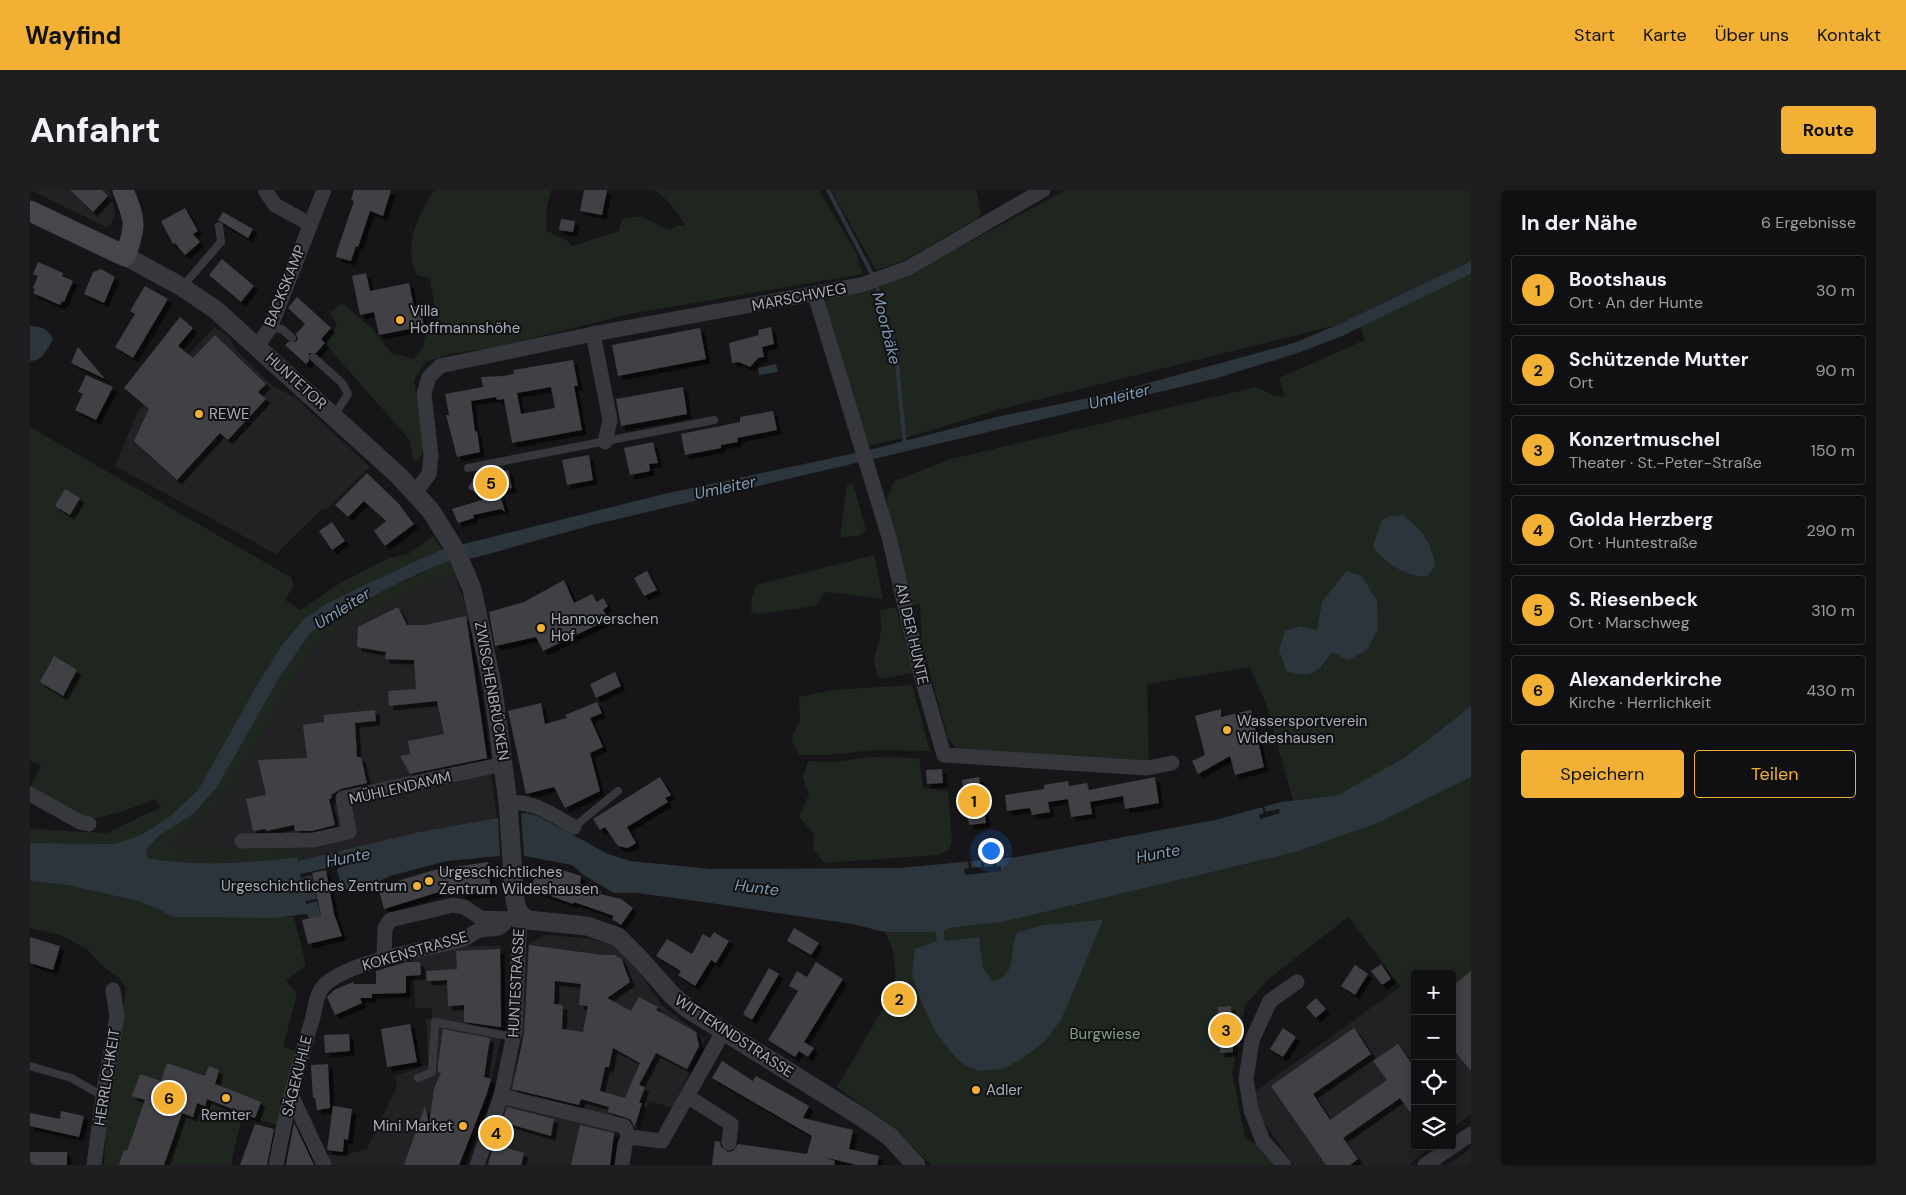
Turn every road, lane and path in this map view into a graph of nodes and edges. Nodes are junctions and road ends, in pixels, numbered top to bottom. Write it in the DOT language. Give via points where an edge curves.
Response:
graph roads {
  1 [pos="123,190"];
  2 [pos="265,190"];
  3 [pos="324,190"];
  4 [pos="1043,190"];
  5 [pos="30,211"];
  6 [pos="310,224"];
  7 [pos="219,226"];
  8 [pos="125,256"];
  9 [pos="182,287"];
  10 [pos="815,295"];
  11 [pos="270,328"];
  12 [pos="594,334"];
  13 [pos="292,338"];
  14 [pos="257,346"];
  15 [pos="313,357"];
  16 [pos="334,416"];
  17 [pos="714,420"];
  18 [pos="605,442"];
  19 [pos="468,468"];
  20 [pos="415,493"];
  21 [pos="445,532"];
  22 [pos="1172,763"];
  23 [pos="504,764"];
  24 [pos="618,791"];
  25 [pos="30,794"];
  26 [pos="509,809"];
  27 [pos="89,824"];
  28 [pos="574,827"];
  29 [pos="242,841"];
  30 [pos="512,856"];
  31 [pos="513,917"];
  32 [pos="384,958"];
  33 [pos="1296,982"];
  34 [pos="322,988"];
  35 [pos="113,990"];
  36 [pos="723,1032"];
  37 [pos="514,1037"];
  38 [pos="30,1066"];
  39 [pos="418,1078"];
  40 [pos="291,1095"];
  41 [pos="103,1096"];
  42 [pos="501,1096"];
  43 [pos="687,1096"];
  44 [pos="1471,1134"];
  45 [pos="629,1137"];
  46 [pos="729,1143"];
  47 [pos="94,1165"];
  48 [pos="276,1165"];
  49 [pos="324,1165"];
  50 [pos="477,1165"];
  51 [pos="622,1165"];
  52 [pos="916,1165"];
  53 [pos="1284,1165"];
  54 [pos="1425,1165"];
  1 -- 8 [label="main road" via="132,212 134,233"];
  2 -- 6 [label="street" via="275,205"];
  3 -- 6 [label="street, BACKSKAMP"];
  4 -- 10 [label="street, MARSCHWEG" via="908,268 861,285"];
  5 -- 8 [label="main road"];
  6 -- 11 [label="street, BACKSKAMP"];
  7 -- 9 [label="lane" via="222,242"];
  8 -- 9 [label="street, HUNTETOR"];
  9 -- 14 [label="street, HUNTETOR" via="216,310"];
  10 -- 12 [label="street, MARSCHWEG"];
  10 -- 22 [label="street, AN DER HUNTE" via="871,473 944,755 1147,768"];
  11 -- 13 [label="lane" via="282,329"];
  11 -- 14 [label="street, BACKSKAMP"];
  12 -- 18 [label="street" via="610,420"];
  12 -- 20 [label="street, MARSCHWEG" via="440,366 429,377 424,394 431,455 429,474"];
  14 -- 16 [label="street, HUNTETOR"];
  15 -- 16 [label="lane" via="342,383 348,394"];
  16 -- 20 [label="street, HUNTETOR"];
  17 -- 18 [label="lane"];
  18 -- 19 [label="lane"];
  20 -- 21 [label="street, HUNTETOR"];
  21 -- 23 [label="street, ZWISCHENBRÜCKEN" via="466,571 482,627"];
  23 -- 26 [label="street, ZWISCHENBRÜCKEN"];
  23 -- 29 [label="street, MÜHLENDAMM" via="343,798 348,832 313,840"];
  24 -- 28 [label="lane"];
  25 -- 27 [label="street"];
  26 -- 28 [label="street" via="517,802 538,806"];
  26 -- 30 [label="street, ZWISCHENBRÜCKEN"];
  30 -- 31 [label="street, HUNTESTRASSE" via="516,905"];
  31 -- 32 [label="street, KOKENSTRASSE" via="496,930 481,930 464,939"];
  31 -- 32 [label="street" via="481,918 464,906 453,905 390,920 385,928"];
  31 -- 36 [label="street, WITTEKINDSTRASSE" via="587,926 618,937 673,996"];
  31 -- 37 [label="street, HUNTESTRASSE"];
  32 -- 34 [label="street, KOKENSTRASSE" via="343,973"];
  33 -- 53 [label="street" via="1270,1001 1252,1040 1246,1079 1251,1110 1263,1141"];
  34 -- 40 [label="street, SÄGEKUHLE"];
  35 -- 41 [label="street, HERRLICHKEIT" via="117,1016"];
  36 -- 43 [label="street"];
  36 -- 52 [label="street, WITTEKINDSTRASSE" via="863,1118 889,1136"];
  37 -- 39 [label="lane" via="435,1022 432,1072"];
  37 -- 42 [label="street, HUNTESTRASSE"];
  38 -- 41 [label="lane" via="71,1078"];
  40 -- 48 [label="street, SÄGEKUHLE"];
  40 -- 49 [label="street"];
  41 -- 47 [label="street, HERRLICHKEIT"];
  42 -- 45 [label="street" via="624,1126"];
  42 -- 50 [label="street, HUNTESTRASSE"];
  43 -- 45 [label="street" via="662,1141"];
  43 -- 46 [label="street" via="731,1124"];
  44 -- 54 [label="street"];
  45 -- 51 [label="street"];
}
